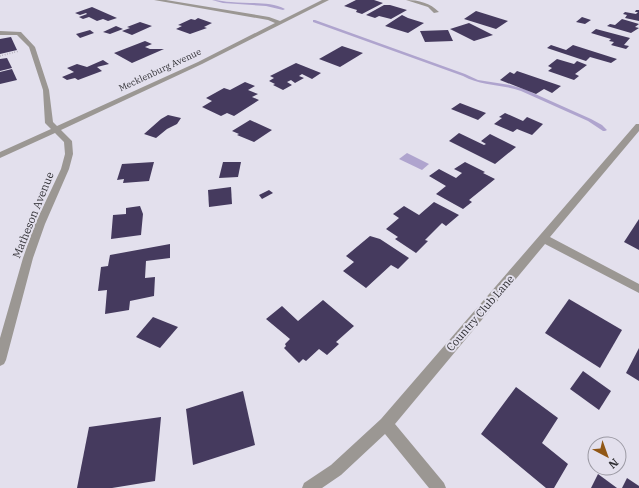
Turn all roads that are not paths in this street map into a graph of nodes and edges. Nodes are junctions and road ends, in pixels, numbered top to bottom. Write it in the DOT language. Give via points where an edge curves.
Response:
graph roads {
  1 [pos="157,0"];
  2 [pos="326,0"];
  3 [pos="409,0"];
  4 [pos="436,12"];
  5 [pos="280,23"];
  6 [pos="0,33"];
  7 [pos="639,126"];
  8 [pos="57,130"];
  9 [pos="0,155"];
  10 [pos="543,238"];
  11 [pos="639,289"];
  12 [pos="0,360"];
  13 [pos="386,424"];
  14 [pos="309,488"];
  15 [pos="439,488"];
  1 -- 5 [label="street"];
  2 -- 5 [label="street, Mecklenburg Avenue"];
  3 -- 4 [label="street" via="430,6"];
  5 -- 8 [label="street, Mecklenburg Avenue"];
  6 -- 8 [label="street, Matheson Avenue" via="19,33 32,47 46,90 49,123"];
  7 -- 10 [label="street, Country Club Lane"];
  8 -- 9 [label="street, Mecklenburg Avenue"];
  8 -- 12 [label="street, Matheson Avenue" via="68,141 69,154 28,258"];
  10 -- 11 [label="street"];
  10 -- 13 [label="street, Country Club Lane"];
  13 -- 14 [label="street, Country Club Lane" via="336,470"];
  13 -- 15 [label="street"];
}
